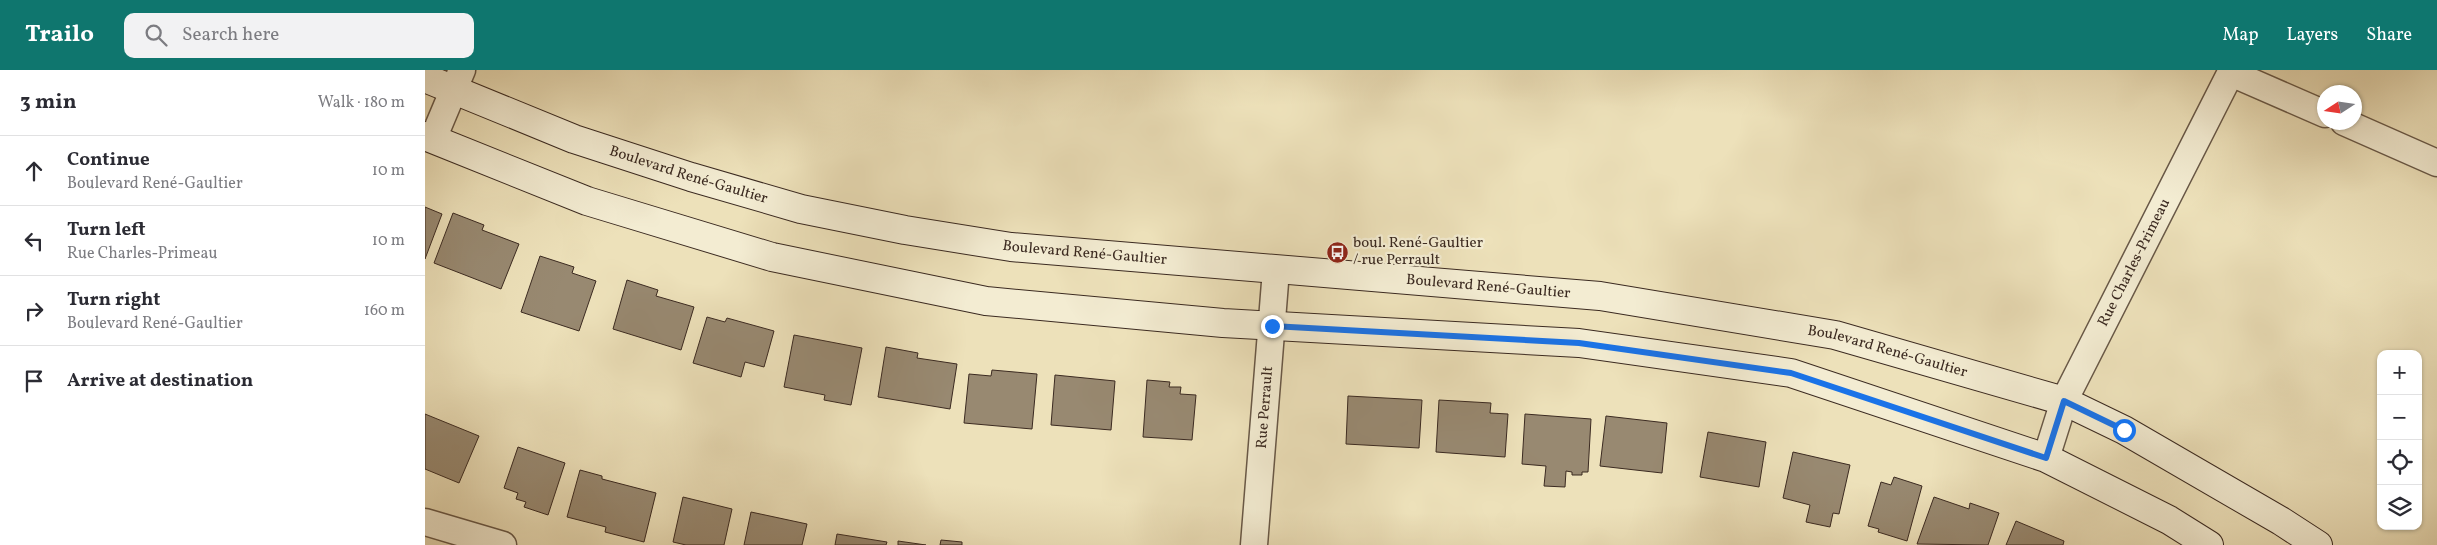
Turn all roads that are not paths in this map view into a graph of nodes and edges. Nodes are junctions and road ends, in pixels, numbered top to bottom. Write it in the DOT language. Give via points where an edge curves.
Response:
graph roads {
  1 [pos="2232,72"];
  2 [pos="425,78"];
  3 [pos="458,80"];
  4 [pos="2317,110"];
  5 [pos="2362,130"];
  6 [pos="429,137"];
  7 [pos="2437,164"];
  8 [pos="1277,270"];
  9 [pos="1272,326"];
  10 [pos="2064,401"];
  11 [pos="2046,458"];
  12 [pos="425,522"];
  13 [pos="503,545"];
  14 [pos="1253,545"];
  15 [pos="2209,545"];
  16 [pos="2318,545"];
  1 -- 4 [label="street"];
  1 -- 10 [label="street, Rue Charles-Primeau"];
  2 -- 3 [label="street, Boulevard René-Gaultier"];
  3 -- 6 [label="street"];
  3 -- 8 [label="street, Boulevard René-Gaultier" via="574,139 801,209 1011,247"];
  5 -- 7 [label="street"];
  6 -- 9 [label="street" via="587,201 772,257 986,301"];
  8 -- 9 [label="street, Rue Perrault"];
  8 -- 10 [label="street, Boulevard René-Gaultier" via="1600,296 1790,327 1835,335"];
  9 -- 11 [label="street" via="1579,343 1791,373"];
  9 -- 14 [label="street, Rue Perrault"];
  10 -- 11 [label="street, Rue Charles-Primeau"];
  10 -- 16 [label="street, Boulevard René-Gaultier" via="2124,430 2281,520"];
  11 -- 15 [label="street" via="2169,520"];
  12 -- 13 [label="street"];
}
